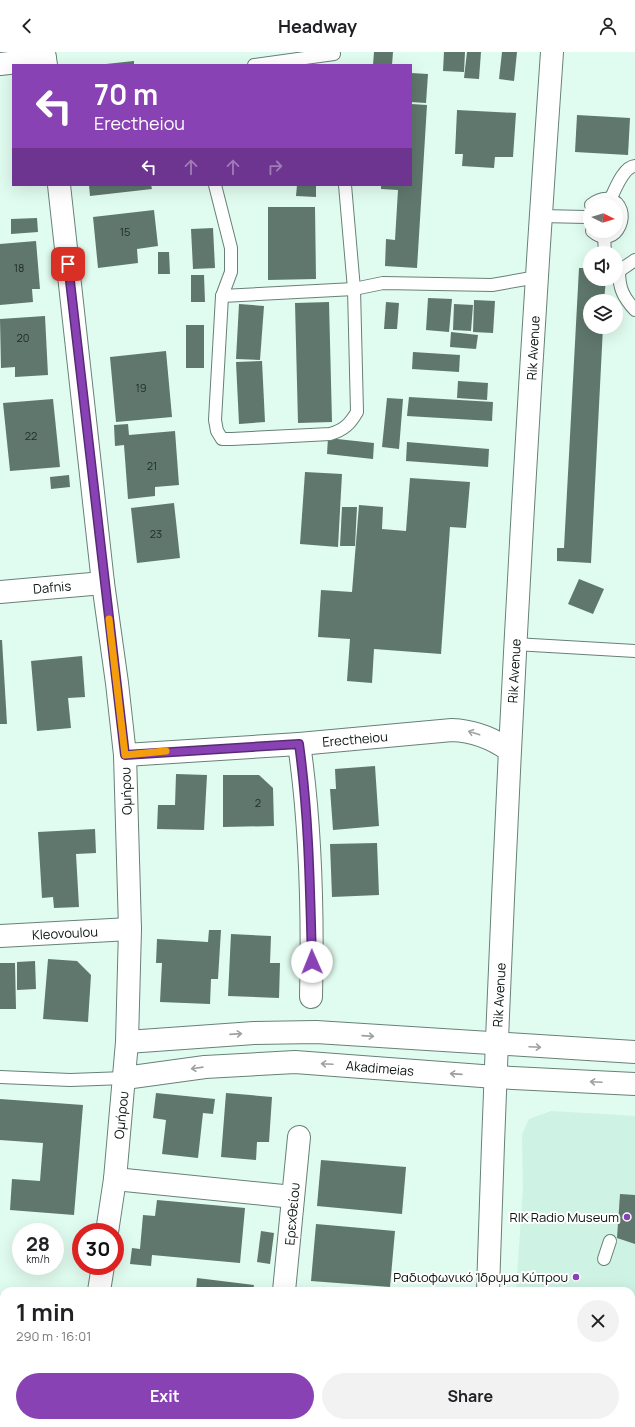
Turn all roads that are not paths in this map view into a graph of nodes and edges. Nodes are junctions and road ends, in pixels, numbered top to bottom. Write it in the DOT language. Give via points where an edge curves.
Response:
graph roads {
  1 [pos="552,52"];
  2 [pos="335,57"];
  3 [pos="45,59"];
  4 [pos="0,64"];
  5 [pos="264,64"];
  6 [pos="635,166"];
  7 [pos="59,186"];
  8 [pos="215,186"];
  9 [pos="345,186"];
  10 [pos="611,198"];
  11 [pos="583,210"];
  12 [pos="541,216"];
  13 [pos="635,260"];
  14 [pos="623,267"];
  15 [pos="537,277"];
  16 [pos="619,286"];
  17 [pos="354,289"];
  18 [pos="222,296"];
  19 [pos="635,310"];
  20 [pos="103,583"];
  21 [pos="0,592"];
  22 [pos="515,644"];
  23 [pos="635,650"];
  24 [pos="299,744"];
  25 [pos="509,750"];
  26 [pos="125,755"];
  27 [pos="130,929"];
  28 [pos="0,936"];
  29 [pos="310,997"];
  30 [pos="127,1042"];
  31 [pos="496,1044"];
  32 [pos="635,1052"];
  33 [pos="0,1077"];
  34 [pos="495,1077"];
  35 [pos="125,1078"];
  36 [pos="635,1084"];
  37 [pos="299,1137"];
  38 [pos="115,1179"];
  39 [pos="293,1197"];
  40 [pos="108,1223"];
  41 [pos="610,1241"];
  42 [pos="604,1259"];
  43 [pos="101,1275"];
  44 [pos="99,1287"];
  45 [pos="284,1287"];
  46 [pos="488,1287"];
  1 -- 12 [label="street, Rik Avenue"];
  2 -- 5 [label="lane"];
  3 -- 4 [label="street"];
  6 -- 10 [label="lane" via="631,166 624,174"];
  7 -- 20 [label="street, Ομήρου"];
  8 -- 18 [label="lane" via="230,248 231,272"];
  9 -- 17 [label="lane"];
  11 -- 12 [label="lane"];
  12 -- 15 [label="street, Rik Avenue"];
  13 -- 14 [label="lane"];
  15 -- 17 [label="lane" via="492,285 383,283"];
  15 -- 22 [label="street, Rik Avenue"];
  16 -- 19 [label="lane"];
  17 -- 18 [label="lane"];
  17 -- 18 [label="lane" via="357,412 342,430 330,434 222,439 215,420"];
  20 -- 21 [label="street, Dafnis"];
  20 -- 26 [label="street, Ομήρου"];
  22 -- 23 [label="lane"];
  22 -- 25 [label="street, Rik Avenue"];
  25 -- 24 [label="street, Erectheiou, one-way" via="498,742 470,731 452,730"];
  24 -- 26 [label="street, Erectheiou"];
  24 -- 29 [label="street" via="304,780 308,853 312,962"];
  25 -- 31 [label="street, Rik Avenue"];
  26 -- 27 [label="street, Ομήρου"];
  27 -- 28 [label="street, Kleovoulou"];
  27 -- 30 [label="street, Ομήρου"];
  30 -- 31 [label="street, one-way" via="254,1033 316,1032"];
  30 -- 35 [label="street, Ομήρου"];
  31 -- 32 [label="street, one-way"];
  31 -- 34 [label="street, Rik Avenue"];
  33 -- 35 [label="lane" via="70,1080"];
  34 -- 35 [label="street, Akadimeias, one-way" via="295,1062 205,1067"];
  36 -- 34 [label="street, Akadimeias, one-way"];
  34 -- 46 [label="street, Rik Avenue"];
  35 -- 38 [label="street, Ομήρου"];
  37 -- 39 [label="street, Ερεχθείου"];
  38 -- 39 [label="street"];
  38 -- 40 [label="street, Ομήρου"];
  39 -- 45 [label="street, Ερεχθείου"];
  41 -- 42 [label="lane"];
  43 -- 44 [label="street"];
}
